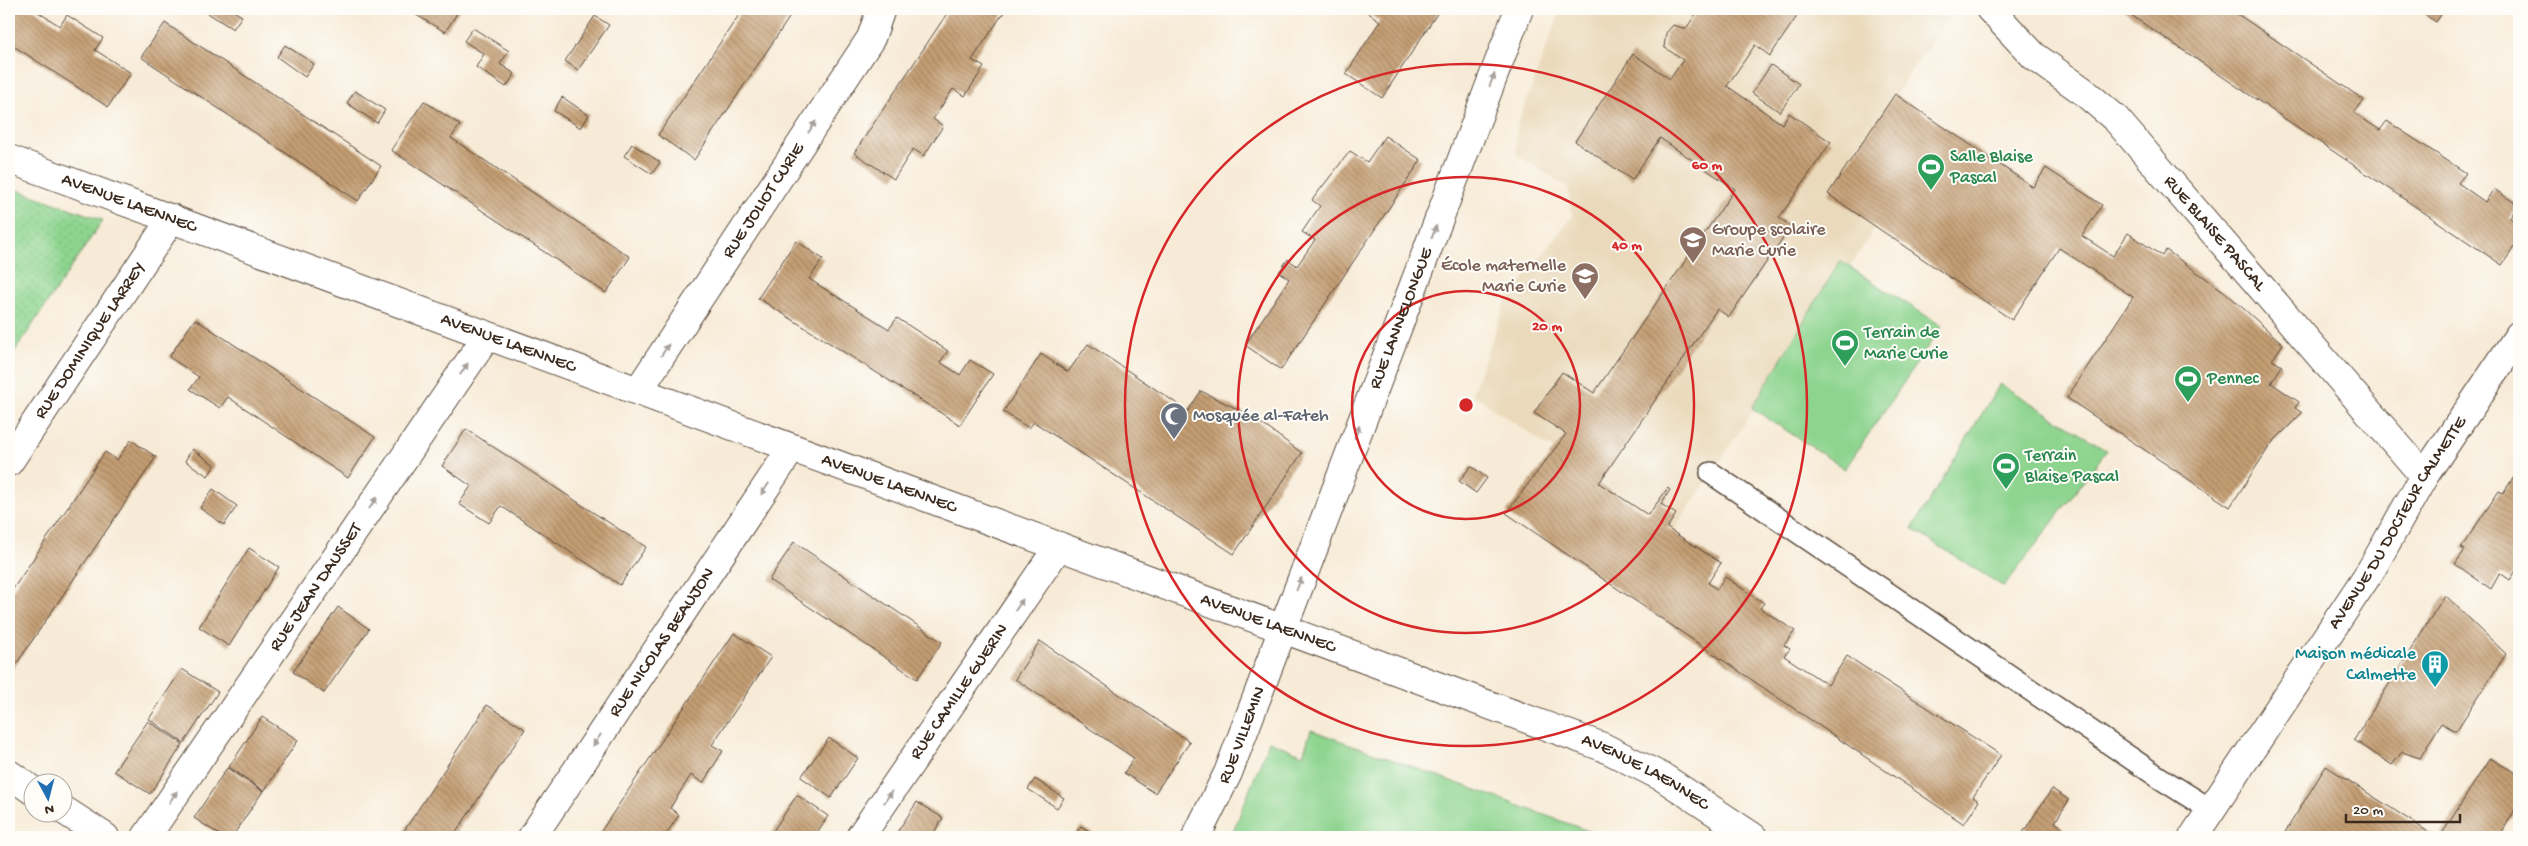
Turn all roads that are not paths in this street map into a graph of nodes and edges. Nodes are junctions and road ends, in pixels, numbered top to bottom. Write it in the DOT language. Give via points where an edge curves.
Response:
graph roads {
  1 [pos="881,9"];
  2 [pos="1519,9"];
  3 [pos="1990,9"];
  4 [pos="9,159"];
  5 [pos="172,218"];
  6 [pos="2519,335"];
  7 [pos="487,336"];
  8 [pos="638,391"];
  9 [pos="792,448"];
  10 [pos="9,462"];
  11 [pos="1711,473"];
  12 [pos="2424,476"];
  13 [pos="1059,546"];
  14 [pos="1282,630"];
  15 [pos="9,774"];
  16 [pos="22,783"];
  17 [pos="2211,810"];
  18 [pos="72,816"];
  19 [pos="105,837"];
  20 [pos="146,837"];
  21 [pos="532,837"];
  22 [pos="860,837"];
  23 [pos="1196,837"];
  24 [pos="1753,837"];
  25 [pos="2193,837"];
  8 -- 1 [label="street, RUE JOLIOT CURIE, one-way" via="871,38"];
  14 -- 2 [label="street, RUE LANNELONGUE, one-way"];
  3 -- 12 [label="street, RUE BLAISE PASCAL" via="2034,56 2083,91 2127,131"];
  4 -- 5 [label="street, AVENUE LAENNEC"];
  5 -- 7 [label="street, AVENUE LAENNEC"];
  5 -- 10 [label="street, RUE DOMINIQUE LARREY"];
  6 -- 12 [label="street, AVENUE DU DOCTEUR CALMETTE"];
  7 -- 8 [label="street, AVENUE LAENNEC"];
  20 -- 7 [label="street, RUE JEAN DAUSSET, one-way"];
  8 -- 9 [label="street, AVENUE LAENNEC"];
  9 -- 13 [label="street, AVENUE LAENNEC"];
  9 -- 21 [label="street, RUE NICOLAS BEAUJON, one-way"];
  11 -- 17 [label="lane"];
  12 -- 17 [label="street, AVENUE DU DOCTEUR CALMETTE" via="2371,570"];
  13 -- 14 [label="street, AVENUE LAENNEC"];
  22 -- 13 [label="street, RUE CAMILLE GUERIN, one-way"];
  14 -- 23 [label="street, RUE VILLEMIN" via="1228,773"];
  14 -- 24 [label="street, AVENUE LAENNEC" via="1603,747 1664,778"];
  15 -- 16 [label="street"];
  17 -- 25 [label="street, AVENUE DU DOCTEUR CALMETTE"];
  18 -- 19 [label="street"];
}
